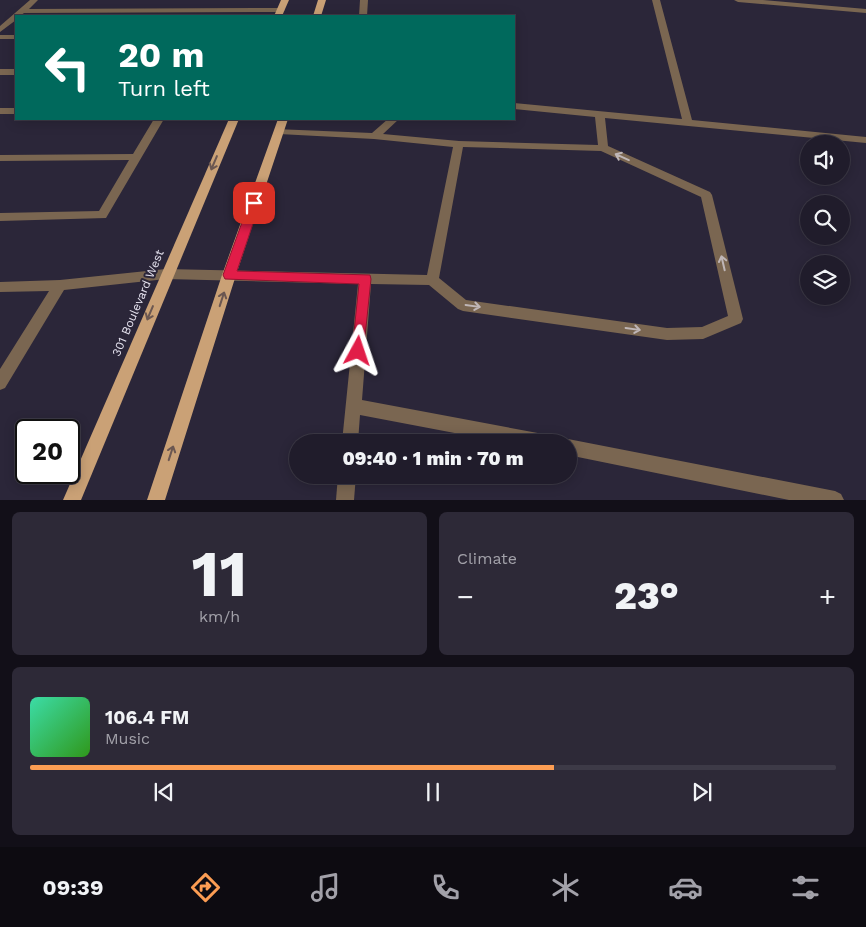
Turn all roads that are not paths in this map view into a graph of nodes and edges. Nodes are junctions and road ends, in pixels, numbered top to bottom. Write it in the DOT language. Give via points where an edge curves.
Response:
graph roads {
  1 [pos="34,0"];
  2 [pos="230,0"];
  3 [pos="285,0"];
  4 [pos="322,0"];
  5 [pos="364,0"];
  6 [pos="656,0"];
  7 [pos="738,0"];
  8 [pos="22,11"];
  9 [pos="866,11"];
  10 [pos="222,13"];
  11 [pos="279,13"];
  12 [pos="17,15"];
  13 [pos="317,15"];
  14 [pos="363,15"];
  15 [pos="15,17"];
  16 [pos="0,30"];
  17 [pos="0,37"];
  18 [pos="15,37"];
  19 [pos="0,72"];
  20 [pos="15,72"];
  21 [pos="515,106"];
  22 [pos="0,111"];
  23 [pos="15,111"];
  24 [pos="600,115"];
  25 [pos="158,120"];
  26 [pos="234,120"];
  27 [pos="393,120"];
  28 [pos="688,123"];
  29 [pos="281,125"];
  30 [pos="374,136"];
  31 [pos="866,140"];
  32 [pos="459,144"];
  33 [pos="603,148"];
  34 [pos="136,157"];
  35 [pos="0,158"];
  36 [pos="0,217"];
  37 [pos="166,274"];
  38 [pos="229,275"];
  39 [pos="365,279"];
  40 [pos="432,280"];
  41 [pos="60,285"];
  42 [pos="0,287"];
  43 [pos="0,384"];
  44 [pos="353,406"];
  45 [pos="351,434"];
  46 [pos="500,434"];
  47 [pos="577,449"];
  48 [pos="346,484"];
  49 [pos="802,496"];
  50 [pos="72,500"];
  51 [pos="156,500"];
  52 [pos="345,500"];
  53 [pos="835,500"];
  1 -- 8 [label="street"];
  2 -- 10 [label="street"];
  3 -- 11 [label="main road"];
  4 -- 13 [label="main road"];
  5 -- 14 [label="street"];
  6 -- 28 [label="street"];
  7 -- 9 [label="street"];
  8 -- 10 [label="street"];
  8 -- 12 [label="street"];
  10 -- 11 [label="street"];
  15 -- 16 [label="street"];
  17 -- 18 [label="street"];
  19 -- 20 [label="street"];
  21 -- 24 [label="street"];
  22 -- 23 [label="street"];
  24 -- 28 [label="street"];
  24 -- 33 [label="street"];
  25 -- 34 [label="street"];
  26 -- 37 [label="main road, 301 Boulevard West, one-way"];
  27 -- 30 [label="street"];
  28 -- 31 [label="street"];
  29 -- 30 [label="street"];
  29 -- 38 [label="main road"];
  30 -- 32 [label="street"];
  32 -- 33 [label="street"];
  32 -- 40 [label="street"];
  40 -- 33 [label="street, one-way" via="463,305 667,334 703,333 736,319 706,195"];
  34 -- 35 [label="street"];
  34 -- 36 [label="street" via="102,215"];
  37 -- 38 [label="street"];
  37 -- 41 [label="street"];
  37 -- 50 [label="main road, 301 Boulevard West, one-way"];
  38 -- 39 [label="street"];
  51 -- 38 [label="main road, one-way"];
  39 -- 40 [label="street"];
  39 -- 44 [label="street"];
  41 -- 42 [label="street"];
  41 -- 43 [label="street"];
  44 -- 45 [label="street"];
  44 -- 46 [label="street"];
  47 -- 49 [label="street"];
  48 -- 52 [label="street"];
  49 -- 53 [label="street"];
}
